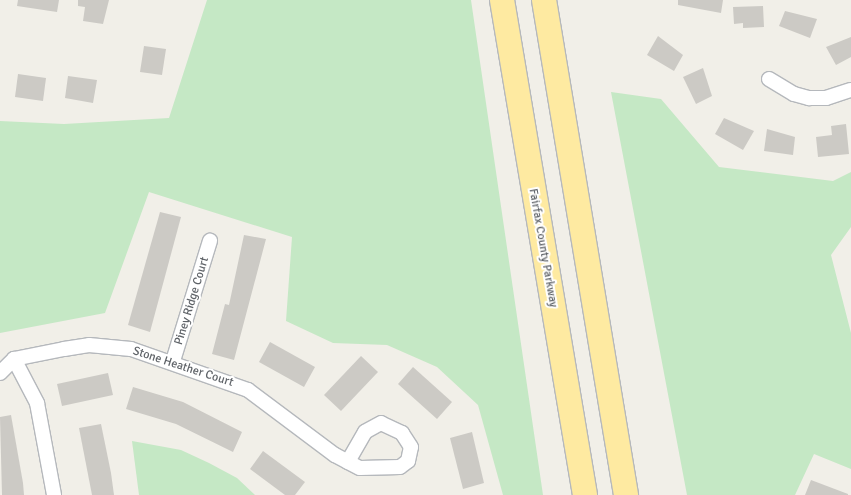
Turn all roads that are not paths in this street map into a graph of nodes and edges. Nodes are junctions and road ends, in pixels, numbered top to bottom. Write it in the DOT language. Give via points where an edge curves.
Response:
graph roads {
  1 [pos="502,0"];
  2 [pos="544,0"];
  3 [pos="769,79"];
  4 [pos="851,90"];
  5 [pos="210,241"];
  6 [pos="14,359"];
  7 [pos="173,361"];
  8 [pos="0,373"];
  9 [pos="348,462"];
  10 [pos="54,495"];
  11 [pos="585,495"];
  12 [pos="626,495"];
  1 -- 11 [label="highway, Fairfax County Parkway"];
  2 -- 12 [label="highway"];
  3 -- 4 [label="street" via="794,94 809,98 826,98"];
  5 -- 7 [label="street, Piney Ridge Court"];
  6 -- 7 [label="street, Stone Heather Court" via="110,345"];
  6 -- 8 [label="street"];
  6 -- 10 [label="street" via="37,403"];
  7 -- 9 [label="street, Stone Heather Court" via="248,390"];
}
